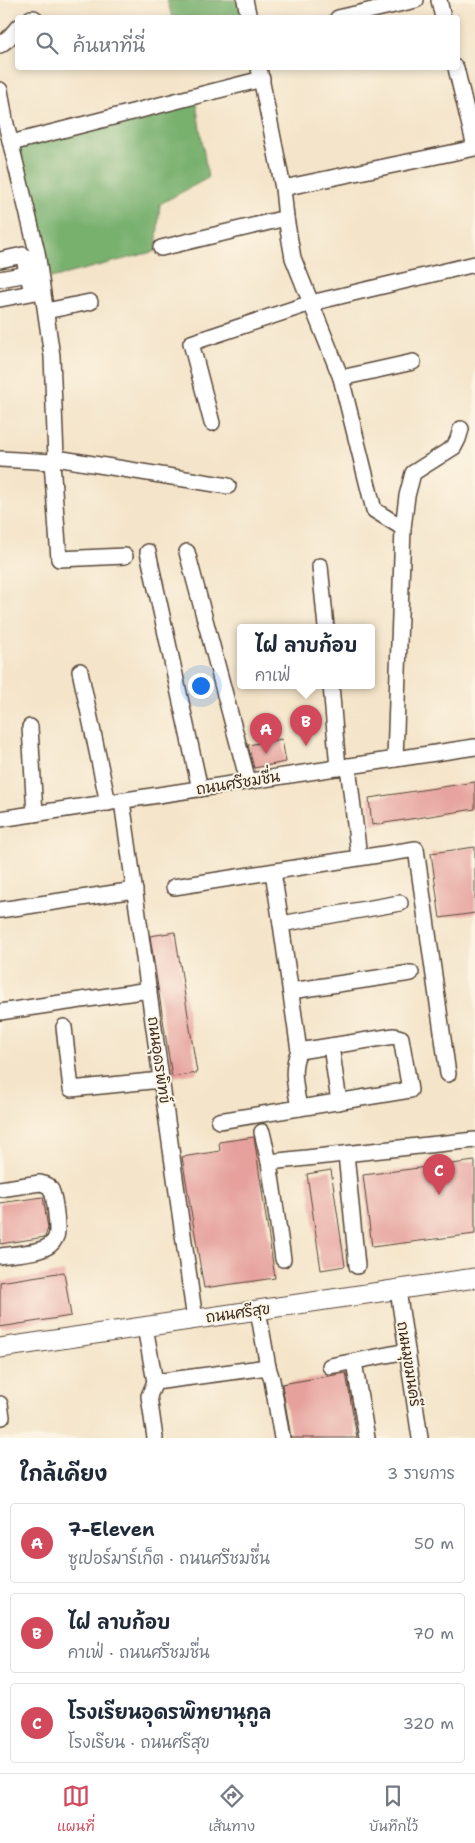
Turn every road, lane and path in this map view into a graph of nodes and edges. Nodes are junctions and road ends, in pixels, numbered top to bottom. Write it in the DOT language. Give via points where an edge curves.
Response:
graph roads {
  1 [pos="245,0"];
  2 [pos="416,0"];
  3 [pos="439,0"];
  4 [pos="248,15"];
  5 [pos="351,15"];
  6 [pos="443,15"];
  7 [pos="15,31"];
  8 [pos="0,45"];
  9 [pos="456,70"];
  10 [pos="261,73"];
  11 [pos="0,90"];
  12 [pos="11,143"];
  13 [pos="475,147"];
  14 [pos="283,188"];
  15 [pos="286,218"];
  16 [pos="162,248"];
  17 [pos="0,260"];
  18 [pos="475,264"];
  19 [pos="28,274"];
  20 [pos="0,279"];
  21 [pos="37,291"];
  22 [pos="0,299"];
  23 [pos="90,302"];
  24 [pos="311,303"];
  25 [pos="46,311"];
  26 [pos="413,362"];
  27 [pos="342,378"];
  28 [pos="212,422"];
  29 [pos="460,429"];
  30 [pos="0,459"];
  31 [pos="54,460"];
  32 [pos="228,486"];
  33 [pos="403,528"];
  34 [pos="148,552"];
  35 [pos="187,552"];
  36 [pos="125,556"];
  37 [pos="320,566"];
  38 [pos="326,624"];
  39 [pos="80,671"];
  40 [pos="332,689"];
  41 [pos="30,727"];
  42 [pos="475,747"];
  43 [pos="395,759"];
  44 [pos="343,767"];
  45 [pos="248,782"];
  46 [pos="200,789"];
  47 [pos="115,802"];
  48 [pos="35,814"];
  49 [pos="0,819"];
  50 [pos="359,857"];
  51 [pos="273,872"];
  52 [pos="174,887"];
  53 [pos="135,890"];
  54 [pos="400,903"];
  55 [pos="0,910"];
  56 [pos="281,924"];
  57 [pos="411,973"];
  58 [pos="149,990"];
  59 [pos="291,991"];
  60 [pos="0,1012"];
  61 [pos="64,1027"];
  62 [pos="331,1046"];
  63 [pos="299,1051"];
  64 [pos="448,1074"];
  65 [pos="162,1080"];
  66 [pos="339,1102"];
  67 [pos="299,1108"];
  68 [pos="219,1121"];
  69 [pos="262,1132"];
  70 [pos="475,1140"];
  71 [pos="346,1154"];
  72 [pos="269,1162"];
  73 [pos="0,1189"];
  74 [pos="0,1256"];
  75 [pos="283,1259"];
  76 [pos="357,1266"];
  77 [pos="475,1278"];
  78 [pos="398,1290"];
  79 [pos="258,1310"];
  80 [pos="195,1320"];
  81 [pos="145,1327"];
  82 [pos="0,1348"];
  83 [pos="407,1351"];
  84 [pos="354,1362"];
  85 [pos="330,1366"];
  86 [pos="268,1367"];
  87 [pos="155,1382"];
  88 [pos="155,1438"];
  89 [pos="282,1438"];
  90 [pos="367,1438"];
  91 [pos="420,1438"];
  1 -- 4 [label="street"];
  2 -- 5 [label="street"];
  3 -- 6 [label="street"];
  7 -- 8 [label="street"];
  9 -- 13 [label="street"];
  10 -- 12 [label="street"];
  10 -- 14 [label="street"];
  11 -- 12 [label="street"];
  12 -- 21 [label="street" via="37,252"];
  13 -- 14 [label="street"];
  14 -- 15 [label="street"];
  15 -- 16 [label="street"];
  15 -- 24 [label="street" via="293,258"];
  17 -- 19 [label="street" via="23,256"];
  18 -- 24 [label="street"];
  19 -- 20 [label="street"];
  19 -- 21 [label="street"];
  21 -- 22 [label="street"];
  21 -- 25 [label="street"];
  23 -- 25 [label="street"];
  24 -- 27 [label="street"];
  24 -- 28 [label="street" via="191,343"];
  25 -- 31 [label="street" via="52,356"];
  26 -- 27 [label="street"];
  27 -- 33 [label="street" via="374,510"];
  29 -- 33 [label="street" via="454,447 413,473"];
  30 -- 31 [label="street"];
  31 -- 32 [label="street"];
  31 -- 36 [label="street" via="58,559"];
  33 -- 43 [label="street"];
  34 -- 46 [label="street"];
  35 -- 45 [label="street"];
  37 -- 38 [label="street"];
  39 -- 47 [label="street, ถนนอุดรพิทข์"];
  40 -- 44 [label="street"];
  41 -- 48 [label="street"];
  42 -- 43 [label="street, ถนนศรีชมชื่น"];
  43 -- 44 [label="street, ถนนศรีชมชื่น"];
  44 -- 45 [label="street, ถนนศรีชมชื่น"];
  44 -- 50 [label="street"];
  45 -- 46 [label="street, ถนนศรีชมชื่น"];
  46 -- 47 [label="street, ถนนศรีชมชื่น"];
  47 -- 48 [label="street, ถนนศรีชมชื่น"];
  47 -- 53 [label="street, ถนนอุดรพิทข์"];
  48 -- 49 [label="street, ถนนศรีชมชื่น"];
  50 -- 51 [label="street"];
  50 -- 64 [label="street" via="416,850"];
  51 -- 52 [label="street"];
  51 -- 56 [label="street"];
  53 -- 55 [label="street"];
  53 -- 58 [label="street, ถนนอุดรพิทข์"];
  54 -- 56 [label="street"];
  56 -- 59 [label="street"];
  57 -- 59 [label="street"];
  58 -- 60 [label="street"];
  58 -- 65 [label="street, ถนนอุดรพิทข์"];
  59 -- 63 [label="street"];
  61 -- 65 [label="street" via="71,1089"];
  62 -- 63 [label="street"];
  62 -- 66 [label="street"];
  62 -- 66 [label="street" via="394,1036 401,1038 410,1090"];
  63 -- 67 [label="street" via="294,1072"];
  65 -- 80 [label="street, ถนนอุดรพิทข์"];
  66 -- 67 [label="street"];
  67 -- 68 [label="street"];
  69 -- 72 [label="street"];
  70 -- 71 [label="street"];
  71 -- 72 [label="street"];
  71 -- 76 [label="street"];
  72 -- 75 [label="street"];
  73 -- 74 [label="street" via="40,1183 46,1185 53,1196 57,1231 55,1239 42,1249"];
  77 -- 78 [label="main road, ถนนศรีสุข"];
  78 -- 79 [label="main road, ถนนศรีสุข"];
  78 -- 83 [label="street, ถนนมุขมนครี"];
  79 -- 80 [label="main road, ถนนศรีสุข"];
  79 -- 86 [label="street"];
  80 -- 81 [label="main road, ถนนศรีสุข"];
  81 -- 82 [label="main road, ถนนศรีสุข"];
  81 -- 87 [label="street"];
  83 -- 84 [label="street"];
  83 -- 91 [label="street, ถนนมุขมนครี"];
  84 -- 85 [label="street"];
  84 -- 90 [label="street"];
  86 -- 87 [label="street"];
  86 -- 89 [label="street"];
  87 -- 88 [label="street" via="149,1396"];
}
